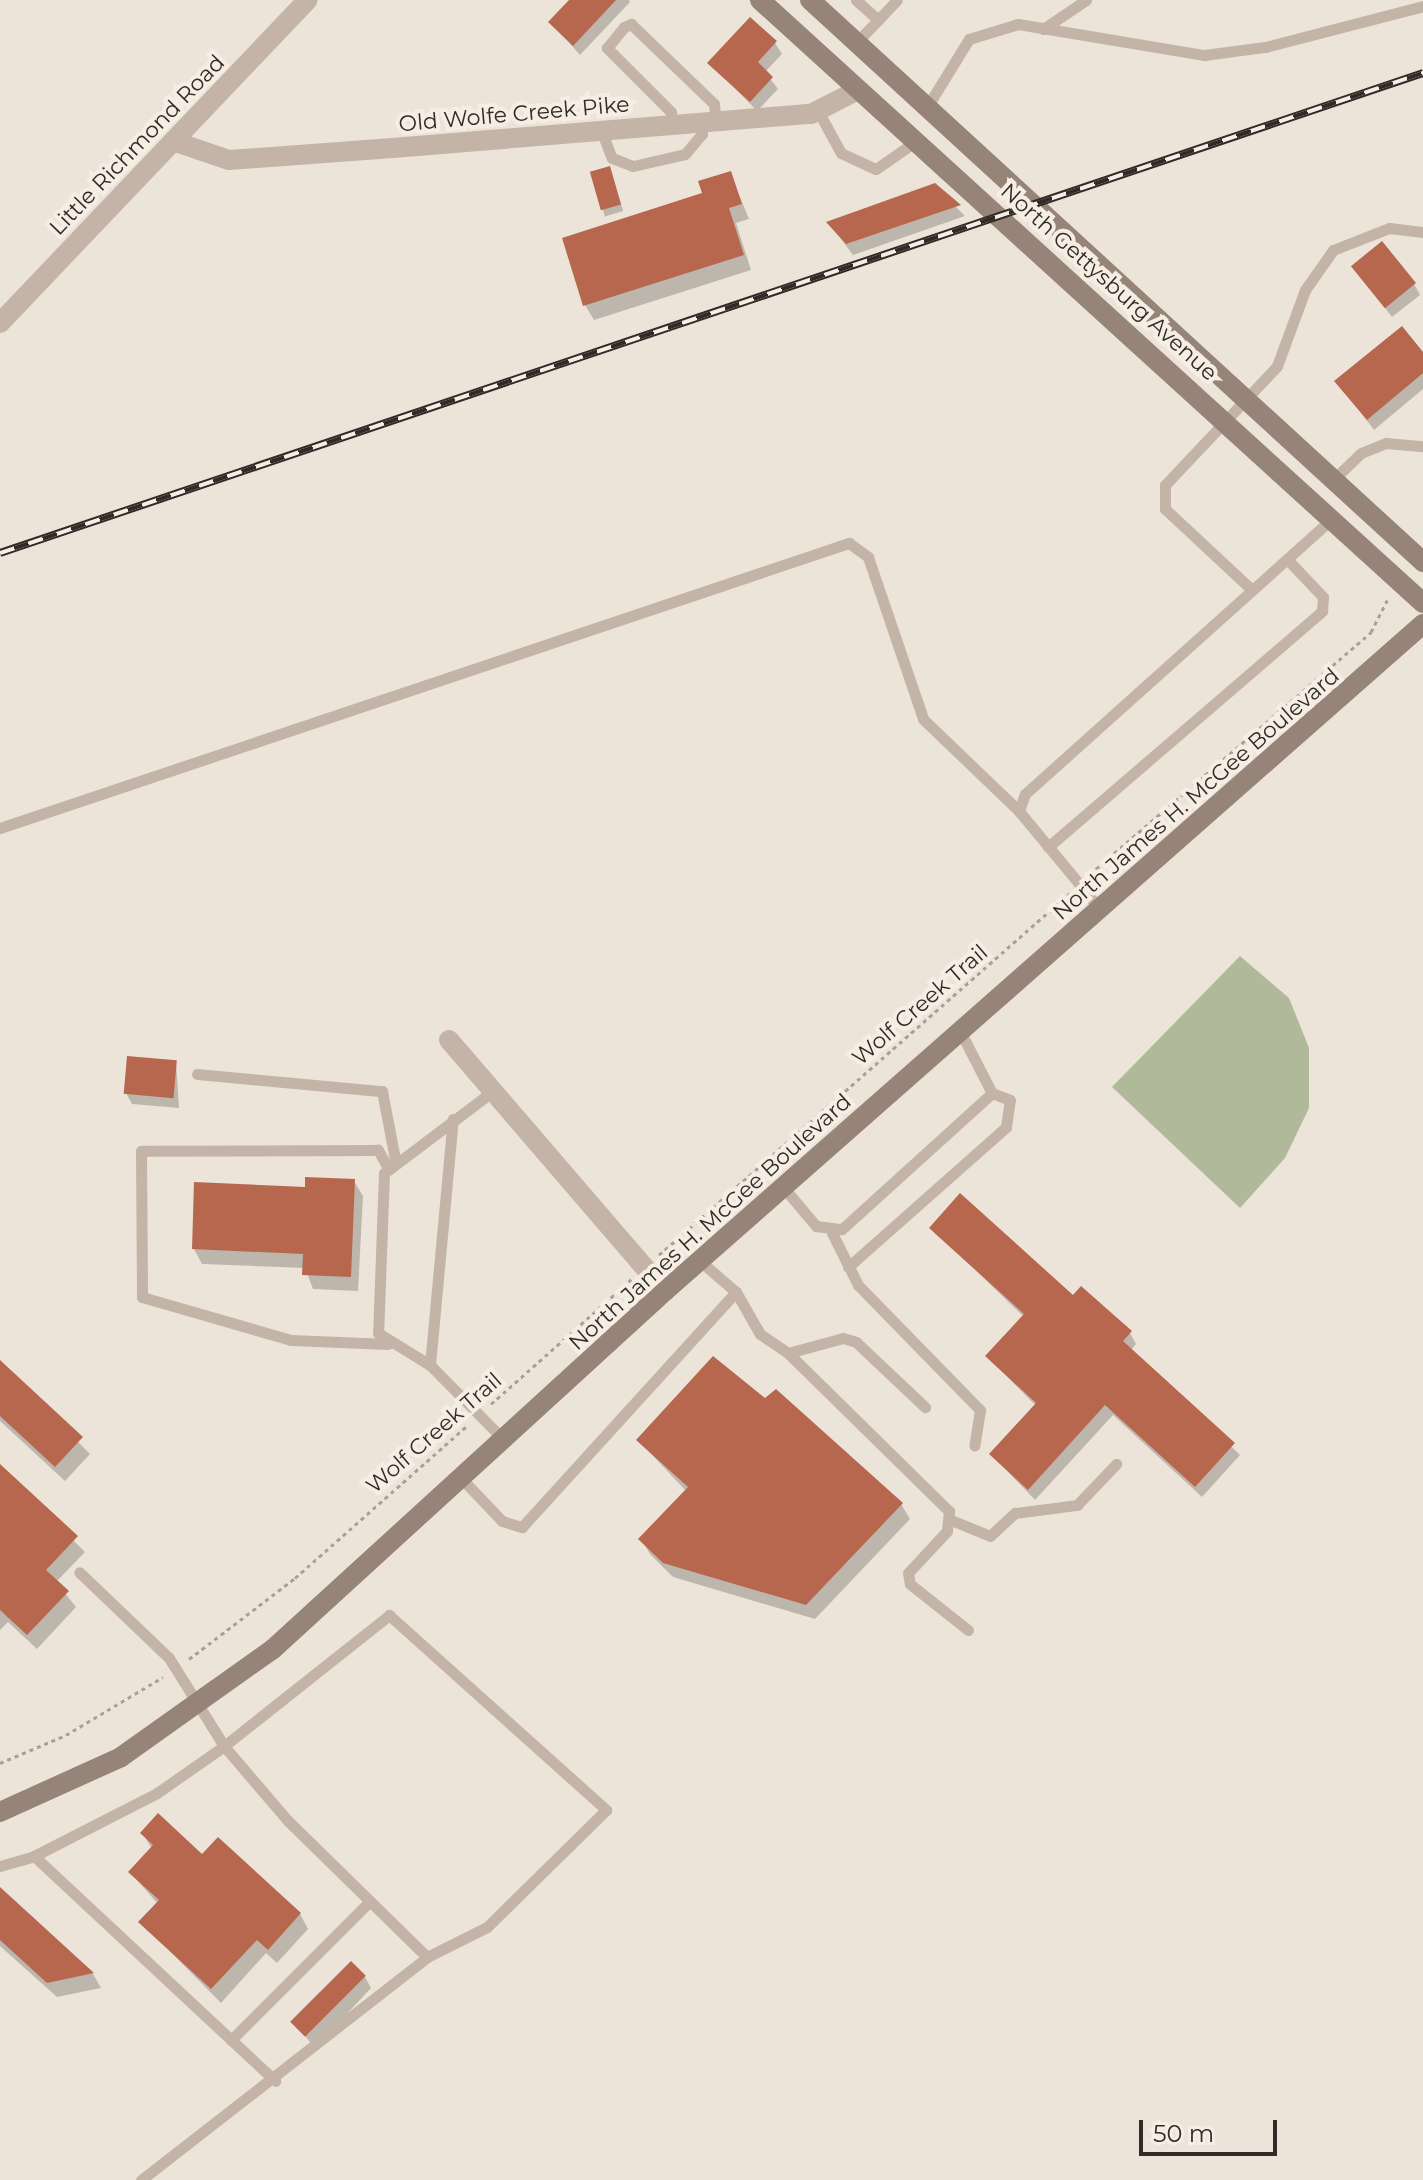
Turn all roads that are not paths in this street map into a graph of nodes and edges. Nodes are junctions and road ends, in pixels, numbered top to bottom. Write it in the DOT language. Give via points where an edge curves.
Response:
graph roads {
  1 [pos="308,0"];
  2 [pos="760,0"];
  3 [pos="856,0"];
  4 [pos="897,0"];
  5 [pos="1086,0"];
  6 [pos="814,1"];
  7 [pos="1423,6"];
  8 [pos="878,20"];
  9 [pos="1043,29"];
  10 [pos="856,43"];
  11 [pos="858,90"];
  12 [pos="927,107"];
  13 [pos="818,111"];
  14 [pos="708,122"];
  15 [pos="672,125"];
  16 [pos="601,130"];
  17 [pos="173,141"];
  18 [pos="916,141"];
  19 [pos="1423,232"];
  20 [pos="0,323"];
  21 [pos="1249,403"];
  22 [pos="1226,421"];
  23 [pos="1423,446"];
  24 [pos="1333,480"];
  25 [pos="1332,519"];
  26 [pos="1287,559"];
  27 [pos="1423,562"];
  28 [pos="1252,590"];
  29 [pos="1423,603"];
  30 [pos="1423,624"];
  31 [pos="1019,811"];
  32 [pos="0,828"];
  33 [pos="1048,847"];
  34 [pos="1100,909"];
  35 [pos="961,1033"];
  36 [pos="449,1040"];
  37 [pos="197,1074"];
  38 [pos="493,1091"];
  39 [pos="992,1093"];
  40 [pos="453,1119"];
  41 [pos="391,1164"];
  42 [pos="784,1188"];
  43 [pos="832,1233"];
  44 [pos="700,1261"];
  45 [pos="848,1267"];
  46 [pos="665,1291"];
  47 [pos="736,1292"];
  48 [pos="388,1344"];
  49 [pos="788,1353"];
  50 [pos="430,1365"];
  51 [pos="925,1407"];
  52 [pos="504,1440"];
  53 [pos="974,1446"];
  54 [pos="1116,1464"];
  55 [pos="462,1479"];
  56 [pos="951,1520"];
  57 [pos="79,1572"];
  58 [pos="968,1630"];
  59 [pos="200,1707"];
  60 [pos="224,1746"];
  61 [pos="0,1812"];
  62 [pos="34,1856"];
  63 [pos="0,1866"];
  64 [pos="369,1902"];
  65 [pos="427,1957"];
  66 [pos="231,2040"];
  67 [pos="275,2081"];
  68 [pos="141,2180"];
  1 -- 17 [label="street, Little Richmond Road"];
  2 -- 11 [label="main road, North Gettysburg Avenue"];
  3 -- 8 [label="lane"];
  4 -- 8 [label="lane"];
  5 -- 9 [label="lane"];
  6 -- 10 [label="main road, North Gettysburg Avenue"];
  7 -- 9 [label="lane" via="1265,47 1204,55"];
  8 -- 10 [label="lane"];
  9 -- 12 [label="lane" via="1018,24 969,39"];
  10 -- 12 [label="main road, North Gettysburg Avenue"];
  11 -- 13 [label="street, Old Wolfe Creek Pike"];
  11 -- 18 [label="main road, North Gettysburg Avenue"];
  12 -- 21 [label="main road, North Gettysburg Avenue"];
  13 -- 14 [label="street, Old Wolfe Creek Pike"];
  13 -- 18 [label="lane" via="841,153 876,169"];
  14 -- 15 [label="street, Old Wolfe Creek Pike"];
  14 -- 15 [label="lane" via="714,104 631,24 624,27 607,48 671,112"];
  14 -- 16 [label="lane" via="685,154 633,166 612,158"];
  15 -- 16 [label="street, Old Wolfe Creek Pike"];
  16 -- 17 [label="street, Old Wolfe Creek Pike" via="229,160"];
  17 -- 20 [label="street, Little Richmond Road"];
  18 -- 22 [label="main road, North Gettysburg Avenue"];
  19 -- 21 [label="lane" via="1389,228 1333,250 1300,301 1277,366"];
  21 -- 22 [label="lane"];
  21 -- 24 [label="main road, North Gettysburg Avenue"];
  22 -- 25 [label="main road, North Gettysburg Avenue"];
  22 -- 28 [label="lane" via="1162,497 1165,509"];
  23 -- 24 [label="lane" via="1386,443 1361,453"];
  24 -- 27 [label="main road, North Gettysburg Avenue"];
  25 -- 26 [label="lane"];
  25 -- 29 [label="main road, North Gettysburg Avenue"];
  26 -- 28 [label="lane"];
  26 -- 33 [label="lane" via="1323,597 1322,611"];
  28 -- 31 [label="lane" via="1025,794"];
  30 -- 34 [label="main road, North James H. McGee Boulevard"];
  31 -- 32 [label="lane" via="923,719 868,557 849,543"];
  31 -- 33 [label="lane"];
  33 -- 34 [label="lane"];
  34 -- 35 [label="main road, North James H. McGee Boulevard"];
  35 -- 39 [label="lane"];
  35 -- 42 [label="main road, North James H. McGee Boulevard"];
  36 -- 38 [label="street"];
  37 -- 41 [label="lane" via="382,1091"];
  38 -- 40 [label="lane"];
  38 -- 46 [label="street"];
  39 -- 43 [label="lane"];
  39 -- 45 [label="lane" via="1010,1100 1006,1127"];
  40 -- 41 [label="lane"];
  40 -- 50 [label="lane"];
  41 -- 48 [label="lane" via="378,1333"];
  41 -- 48 [label="lane" via="378,1150 141,1151 142,1297 291,1340"];
  42 -- 43 [label="lane" via="816,1226"];
  42 -- 44 [label="main road, North James H. McGee Boulevard"];
  43 -- 45 [label="lane"];
  44 -- 46 [label="main road, North James H. McGee Boulevard"];
  44 -- 47 [label="lane"];
  45 -- 53 [label="lane" via="980,1410"];
  46 -- 52 [label="main road, North James H. McGee Boulevard"];
  47 -- 49 [label="lane" via="760,1334"];
  47 -- 55 [label="lane" via="522,1527 502,1521"];
  48 -- 50 [label="lane"];
  49 -- 51 [label="lane" via="843,1338 856,1342"];
  49 -- 56 [label="lane"];
  50 -- 52 [label="lane"];
  52 -- 55 [label="main road, North James H. McGee Boulevard"];
  54 -- 56 [label="lane" via="1077,1505 1015,1513 990,1536"];
  55 -- 59 [label="main road, North James H. McGee Boulevard"];
  56 -- 58 [label="lane" via="908,1573 910,1584"];
  57 -- 59 [label="lane" via="176,1669"];
  59 -- 60 [label="lane"];
  59 -- 61 [label="main road, North James H. McGee Boulevard" via="121,1757"];
  60 -- 62 [label="lane" via="157,1793"];
  60 -- 64 [label="lane"];
  60 -- 65 [label="lane" via="389,1615 606,1810 487,1927"];
  62 -- 63 [label="lane"];
  62 -- 66 [label="lane"];
  64 -- 65 [label="lane"];
  64 -- 66 [label="lane"];
  65 -- 67 [label="lane"];
  66 -- 67 [label="lane"];
  67 -- 68 [label="lane"];
}
